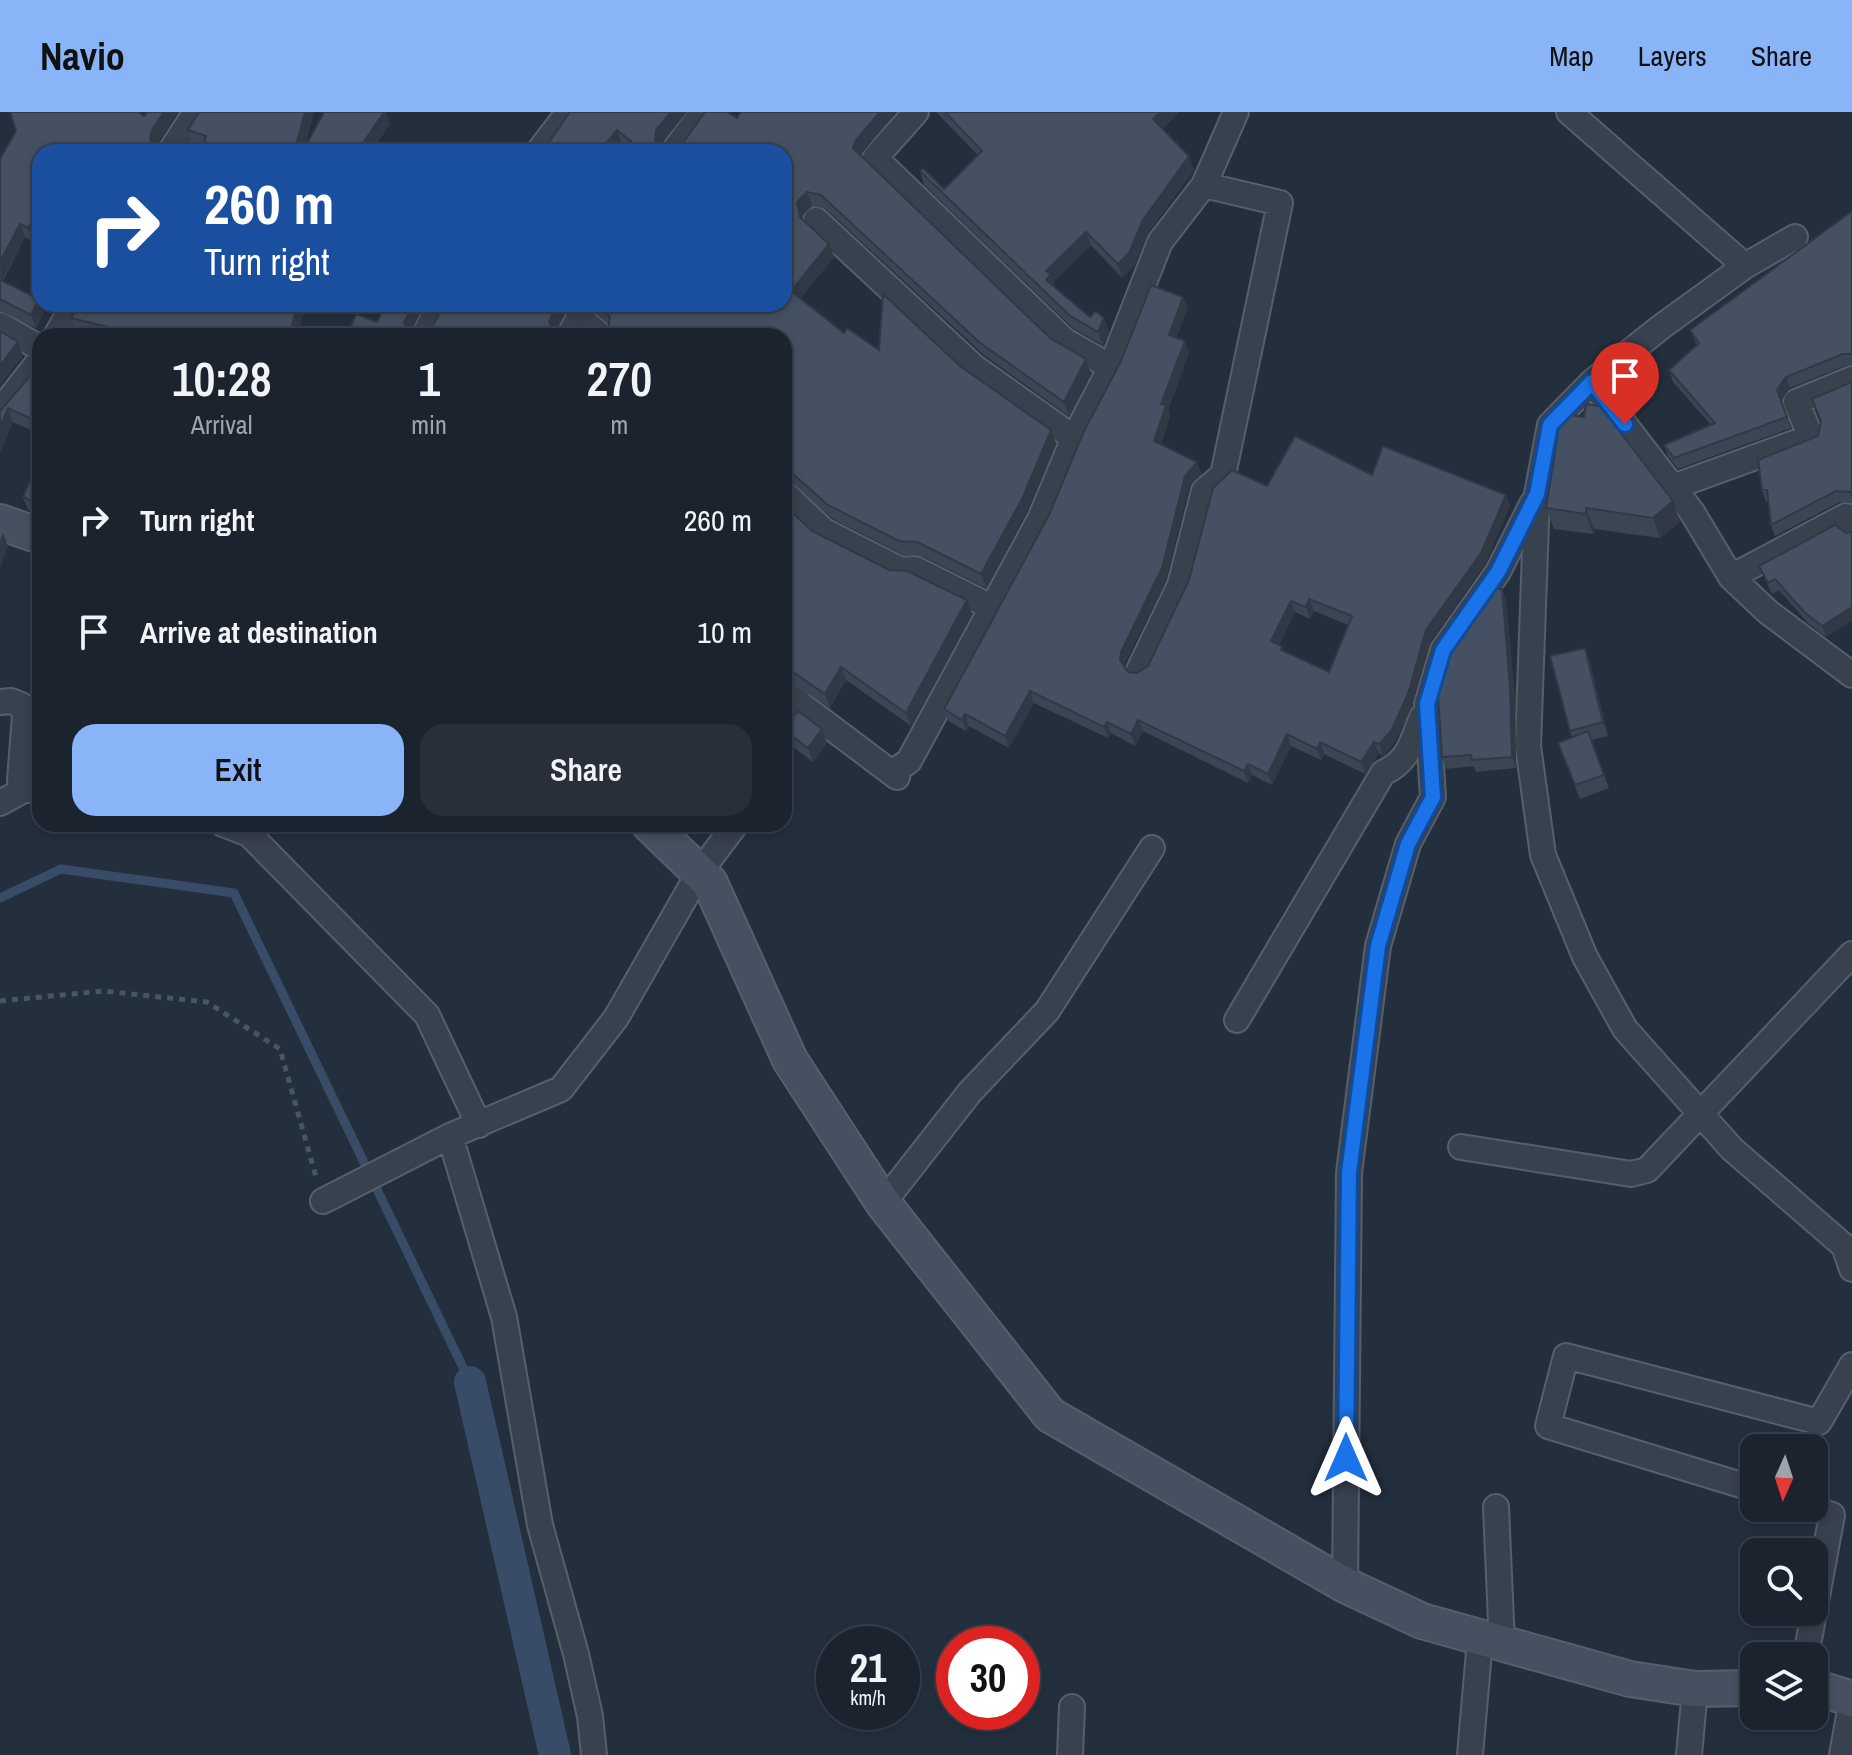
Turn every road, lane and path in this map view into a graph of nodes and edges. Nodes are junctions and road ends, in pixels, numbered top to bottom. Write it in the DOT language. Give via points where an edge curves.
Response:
graph roads {
  1 [pos="196,112"];
  2 [pos="569,112"];
  3 [pos="703,112"];
  4 [pos="916,112"];
  5 [pos="1236,112"];
  6 [pos="1569,112"];
  7 [pos="175,144"];
  8 [pos="544,144"];
  9 [pos="679,144"];
  10 [pos="1204,185"];
  11 [pos="816,220"];
  12 [pos="1795,237"];
  13 [pos="1745,266"];
  14 [pos="0,325"];
  15 [pos="32,343"];
  16 [pos="1111,367"];
  17 [pos="32,370"];
  18 [pos="1852,379"];
  19 [pos="1592,382"];
  20 [pos="0,411"];
  21 [pos="1074,438"];
  22 [pos="1673,487"];
  23 [pos="1537,494"];
  24 [pos="792,501"];
  25 [pos="0,522"];
  26 [pos="1852,529"];
  27 [pos="32,533"];
  28 [pos="1731,577"];
  29 [pos="991,607"];
  30 [pos="1139,670"];
  31 [pos="1852,675"];
  32 [pos="792,697"];
  33 [pos="0,702"];
  34 [pos="1427,704"];
  35 [pos="32,790"];
  36 [pos="0,803"];
  37 [pos="244,832"];
  38 [pos="657,832"];
  39 [pos="730,832"];
  40 [pos="1152,848"];
  41 [pos="699,873"];
  42 [pos="1852,954"];
  43 [pos="0,1001"];
  44 [pos="1237,1020"];
  45 [pos="1700,1112"];
  46 [pos="479,1125"];
  47 [pos="450,1136"];
  48 [pos="1461,1147"];
  49 [pos="323,1201"];
  50 [pos="883,1203"];
  51 [pos="1852,1269"];
  52 [pos="1852,1365"];
  53 [pos="1740,1485"];
  54 [pos="1496,1507"];
  55 [pos="1832,1516"];
  56 [pos="1345,1585"];
  57 [pos="1491,1642"];
  58 [pos="1809,1642"];
  59 [pos="1740,1688"];
  60 [pos="1695,1689"];
  61 [pos="1828,1691"];
  62 [pos="1852,1699"];
  63 [pos="1072,1707"];
  64 [pos="594,1755"];
  65 [pos="1070,1755"];
  66 [pos="1470,1755"];
  67 [pos="1689,1755"];
  68 [pos="1842,1755"];
  1 -- 7 [label="street"];
  2 -- 8 [label="street"];
  3 -- 9 [label="street"];
  4 -- 16 [label="street" via="875,158 1065,341"];
  5 -- 10 [label="street"];
  6 -- 13 [label="street"];
  10 -- 16 [label="street" via="1160,242"];
  10 -- 30 [label="street" via="1280,203 1223,475 1204,491 1180,585"];
  11 -- 21 [label="street" via="974,367"];
  12 -- 13 [label="street"];
  13 -- 19 [label="street"];
  14 -- 15 [label="street"];
  16 -- 21 [label="street"];
  17 -- 20 [label="street"];
  18 -- 22 [label="street" via="1796,402 1811,437"];
  19 -- 22 [label="street"];
  19 -- 23 [label="street" via="1550,425"];
  21 -- 29 [label="street" via="1040,519"];
  22 -- 28 [label="street"];
  23 -- 34 [label="street" via="1498,572 1443,650"];
  23 -- 45 [label="street" via="1528,746 1543,855 1585,957 1625,1029"];
  24 -- 29 [label="street" via="824,531"];
  25 -- 27 [label="street"];
  26 -- 28 [label="street" via="1846,516"];
  28 -- 31 [label="street"];
  29 -- 32 [label="street" via="897,777"];
  33 -- 35 [label="street" via="21,705 25,715 20,781"];
  34 -- 44 [label="street" via="1407,758 1383,773"];
  34 -- 56 [label="street" via="1433,797 1408,844 1378,946 1349,1173"];
  35 -- 36 [label="street"];
  37 -- 46 [label="street" via="427,1015"];
  38 -- 41 [label="street"];
  39 -- 41 [label="street"];
  40 -- 50 [label="street" via="1047,1011 970,1092"];
  41 -- 46 [label="street" via="616,1018 561,1089"];
  41 -- 50 [label="street" via="710,883 790,1060"];
  42 -- 45 [label="street"];
  43 -- 49 [label="path" via="103,991 207,1002 280,1049"];
  45 -- 48 [label="street" via="1656,1164 1631,1174"];
  45 -- 51 [label="street" via="1732,1149 1844,1246"];
  46 -- 47 [label="street"];
  47 -- 49 [label="street"];
  47 -- 64 [label="street" via="504,1317 540,1525 576,1654"];
  50 -- 56 [label="street" via="1050,1415"];
  52 -- 53 [label="street" via="1819,1422 1566,1356 1548,1426"];
  54 -- 57 [label="street"];
  55 -- 58 [label="street"];
  56 -- 57 [label="street" via="1422,1621"];
  57 -- 60 [label="street" via="1630,1679"];
  57 -- 66 [label="street"];
  59 -- 60 [label="street"];
  60 -- 67 [label="street"];
  61 -- 62 [label="street"];
  62 -- 68 [label="street"];
  63 -- 65 [label="street"];
}
